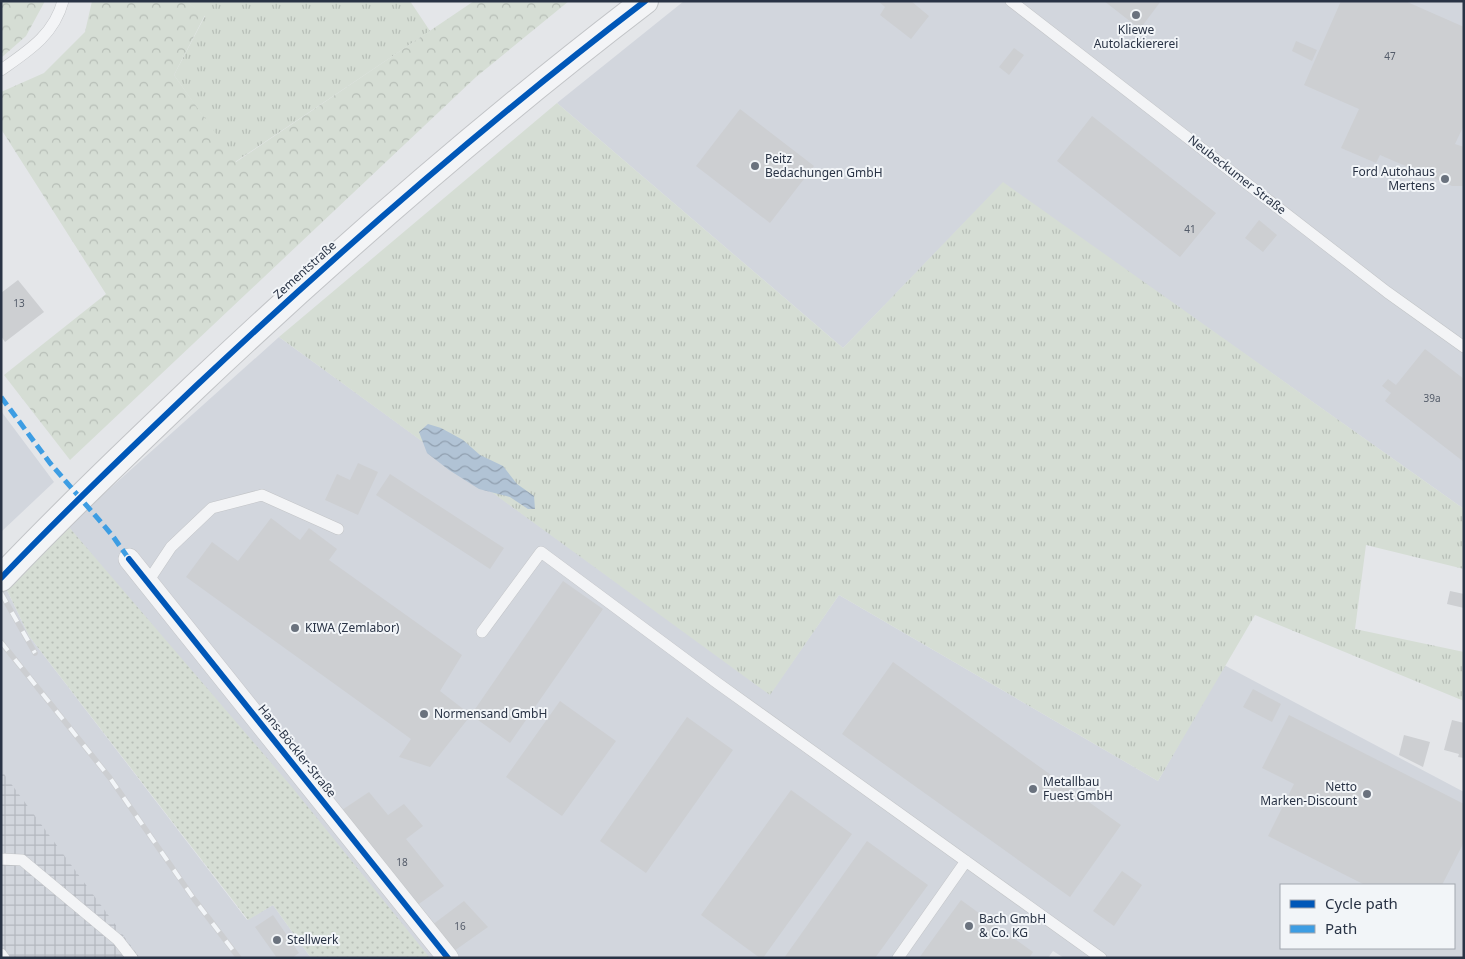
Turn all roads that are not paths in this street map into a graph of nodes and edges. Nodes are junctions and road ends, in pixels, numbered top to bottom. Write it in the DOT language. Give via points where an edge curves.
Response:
graph roads {
  1 [pos="63,1"];
  2 [pos="644,1"];
  3 [pos="1011,1"];
  4 [pos="1,70"];
  5 [pos="1464,346"];
  6 [pos="338,529"];
  7 [pos="129,559"];
  8 [pos="5,575"];
  9 [pos="147,582"];
  10 [pos="482,632"];
  11 [pos="1,859"];
  12 [pos="966,861"];
  13 [pos="1,954"];
  14 [pos="4,958"];
  15 [pos="132,958"];
  16 [pos="448,958"];
  17 [pos="898,958"];
  18 [pos="1101,958"];
  1 -- 4 [label="lane" via="59,16 49,32"];
  2 -- 8 [label="street, Zementstraße" via="480,132 277,311 127,452"];
  3 -- 5 [label="lane, Neubeckumer Straße" via="1387,292"];
  6 -- 9 [label="lane" via="262,495 212,508 171,547"];
  7 -- 9 [label="street, Hans-Böckler-Straße"];
  9 -- 16 [label="street, Hans-Böckler-Straße"];
  10 -- 12 [label="lane" via="541,552"];
  11 -- 15 [label="lane" via="22,860 118,940"];
  12 -- 17 [label="lane"];
  12 -- 18 [label="lane"];
  13 -- 14 [label="lane"];
}
